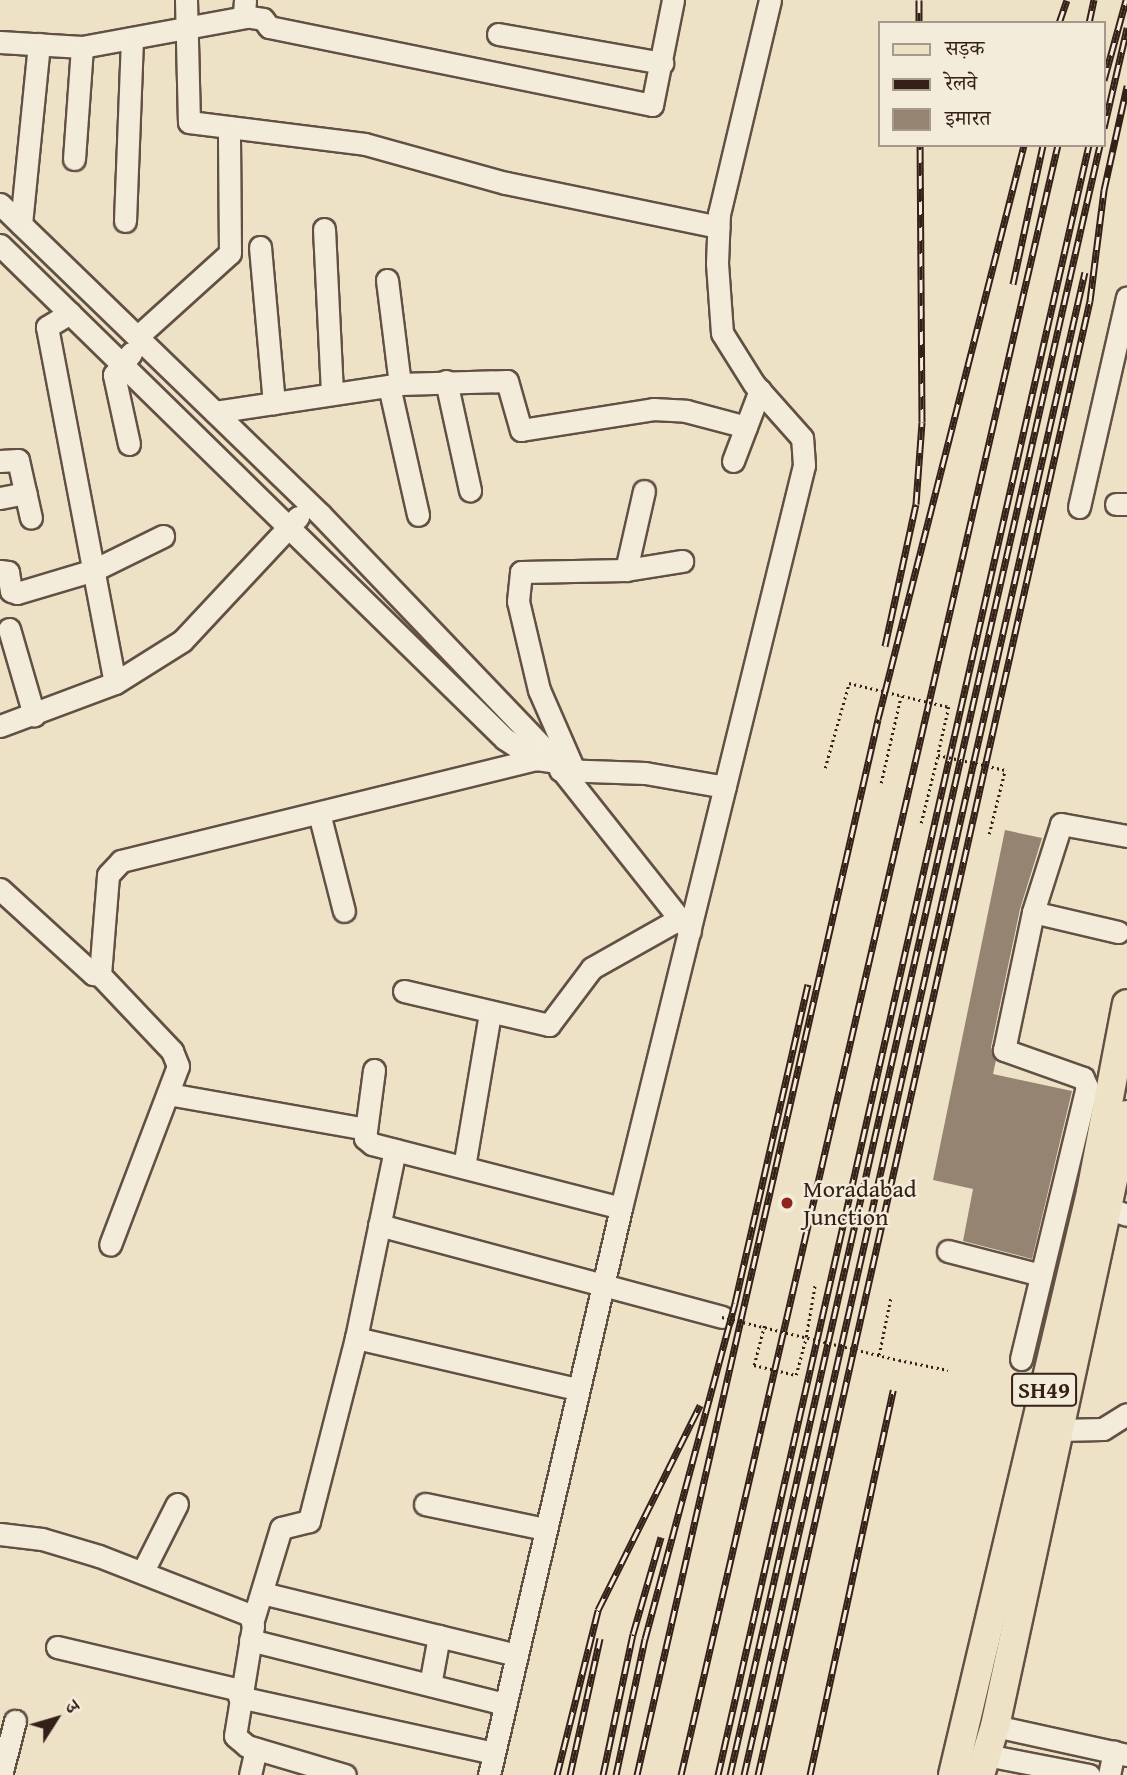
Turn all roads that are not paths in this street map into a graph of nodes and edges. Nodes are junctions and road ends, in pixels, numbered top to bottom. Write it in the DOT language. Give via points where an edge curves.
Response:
graph roads {
  1 [pos="186,0"];
  2 [pos="673,0"];
  3 [pos="770,0"];
  4 [pos="246,9"];
  5 [pos="186,29"];
  6 [pos="498,34"];
  7 [pos="132,38"];
  8 [pos="0,42"];
  9 [pos="39,44"];
  10 [pos="82,47"];
  11 [pos="662,63"];
  12 [pos="229,127"];
  13 [pos="74,159"];
  14 [pos="0,204"];
  15 [pos="125,221"];
  16 [pos="21,224"];
  17 [pos="719,227"];
  18 [pos="324,229"];
  19 [pos="0,245"];
  20 [pos="260,247"];
  21 [pos="387,280"];
  22 [pos="1127,297"];
  23 [pos="71,313"];
  24 [pos="139,339"];
  25 [pos="122,363"];
  26 [pos="446,380"];
  27 [pos="395,385"];
  28 [pos="760,390"];
  29 [pos="332,393"];
  30 [pos="274,403"];
  31 [pos="215,412"];
  32 [pos="746,427"];
  33 [pos="129,443"];
  34 [pos="0,461"];
  35 [pos="733,461"];
  36 [pos="470,490"];
  37 [pos="644,491"];
  38 [pos="26,493"];
  39 [pos="0,498"];
  40 [pos="310,504"];
  41 [pos="1079,507"];
  42 [pos="418,515"];
  43 [pos="31,518"];
  44 [pos="290,526"];
  45 [pos="163,536"];
  46 [pos="682,561"];
  47 [pos="94,569"];
  48 [pos="626,570"];
  49 [pos="0,571"];
  50 [pos="9,629"];
  51 [pos="115,683"];
  52 [pos="34,715"];
  53 [pos="0,726"];
  54 [pos="555,765"];
  55 [pos="725,788"];
  56 [pos="319,813"];
  57 [pos="1127,836"];
  58 [pos="0,888"];
  59 [pos="344,912"];
  60 [pos="1033,912"];
  61 [pos="685,925"];
  62 [pos="1118,932"];
  63 [pos="100,975"];
  64 [pos="404,991"];
  65 [pos="1127,1004"];
  66 [pos="490,1013"];
  67 [pos="374,1070"];
  68 [pos="1120,1080"];
  69 [pos="168,1094"];
  70 [pos="1127,1115"];
  71 [pos="366,1129"];
  72 [pos="395,1150"];
  73 [pos="464,1167"];
  74 [pos="621,1208"];
  75 [pos="1117,1211"];
  76 [pos="379,1225"];
  77 [pos="110,1245"];
  78 [pos="948,1251"];
  79 [pos="1041,1275"];
  80 [pos="603,1284"];
  81 [pos="722,1317"];
  82 [pos="356,1338"];
  83 [pos="1021,1359"];
  84 [pos="1056,1387"];
  85 [pos="577,1389"];
  86 [pos="1127,1414"];
  87 [pos="1059,1430"];
  88 [pos="177,1504"];
  89 [pos="425,1504"];
  90 [pos="545,1529"];
  91 [pos="0,1534"];
  92 [pos="143,1571"];
  93 [pos="262,1593"];
  94 [pos="251,1630"];
  95 [pos="439,1636"];
  96 [pos="57,1647"];
  97 [pos="516,1655"];
  98 [pos="430,1685"];
  99 [pos="240,1693"];
  100 [pos="505,1704"];
  101 [pos="15,1721"];
  102 [pos="995,1726"];
  103 [pos="256,1749"];
  104 [pos="494,1753"];
  105 [pos="1121,1754"];
  106 [pos="983,1765"];
  107 [pos="1,1775"];
  108 [pos="250,1775"];
  109 [pos="345,1775"];
  110 [pos="489,1775"];
  111 [pos="954,1775"];
  112 [pos="1089,1775"];
  113 [pos="1109,1775"];
  1 -- 5 [label="street"];
  2 -- 11 [label="street"];
  3 -- 17 [label="street"];
  4 -- 5 [label="street"];
  4 -- 11 [label="street" via="269,27 652,105"];
  5 -- 7 [label="street"];
  5 -- 12 [label="street" via="187,120"];
  6 -- 11 [label="street"];
  7 -- 10 [label="street"];
  7 -- 15 [label="street"];
  8 -- 9 [label="street"];
  9 -- 10 [label="street"];
  9 -- 16 [label="street"];
  10 -- 13 [label="street"];
  12 -- 17 [label="street" via="365,144 506,183"];
  12 -- 24 [label="street" via="230,253"];
  14 -- 16 [label="street"];
  16 -- 24 [label="street"];
  17 -- 28 [label="street" via="722,333"];
  18 -- 29 [label="street"];
  19 -- 23 [label="street"];
  20 -- 30 [label="street"];
  21 -- 27 [label="street"];
  22 -- 41 [label="street"];
  23 -- 25 [label="street"];
  23 -- 47 [label="street" via="47,327"];
  24 -- 25 [label="street"];
  24 -- 31 [label="street"];
  25 -- 33 [label="street" via="114,375"];
  25 -- 44 [label="street"];
  26 -- 27 [label="street"];
  26 -- 32 [label="street" via="507,381 521,430 653,409 686,411"];
  26 -- 36 [label="street"];
  27 -- 29 [label="street"];
  27 -- 42 [label="street"];
  28 -- 32 [label="street"];
  28 -- 55 [label="street" via="803,438 804,465"];
  29 -- 30 [label="street"];
  30 -- 31 [label="street"];
  31 -- 40 [label="street"];
  32 -- 35 [label="street"];
  34 -- 38 [label="street" via="18,460"];
  37 -- 48 [label="street"];
  38 -- 39 [label="street"];
  38 -- 43 [label="street"];
  40 -- 44 [label="street"];
  40 -- 54 [label="street" via="545,749"];
  44 -- 51 [label="street" via="199,627"];
  44 -- 54 [label="street" via="491,725"];
  45 -- 47 [label="street"];
  46 -- 48 [label="street"];
  47 -- 49 [label="street" via="17,593 11,591 8,572"];
  47 -- 51 [label="street"];
  48 -- 54 [label="street" via="520,573 518,601"];
  50 -- 52 [label="street"];
  51 -- 52 [label="street"];
  52 -- 53 [label="street"];
  54 -- 55 [label="street" via="655,774"];
  54 -- 56 [label="street"];
  54 -- 61 [label="street"];
  55 -- 61 [label="street"];
  56 -- 59 [label="street"];
  56 -- 63 [label="street" via="113,866 107,875"];
  57 -- 60 [label="street" via="1061,824"];
  58 -- 63 [label="street" via="93,974"];
  60 -- 62 [label="street"];
  60 -- 79 [label="street" via="1004,1050 1083,1078 1087,1087"];
  61 -- 66 [label="street" via="592,968 549,1025"];
  61 -- 74 [label="street"];
  63 -- 69 [label="street" via="177,1057"];
  64 -- 66 [label="street"];
  65 -- 68 [label="main road, SH49"];
  66 -- 73 [label="street"];
  67 -- 71 [label="street"];
  68 -- 84 [label="main road, SH49"];
  69 -- 71 [label="street"];
  69 -- 77 [label="street"];
  70 -- 75 [label="main road, SH49"];
  71 -- 72 [label="street" via="365,1138 372,1144"];
  72 -- 73 [label="street"];
  72 -- 76 [label="street"];
  73 -- 74 [label="street"];
  74 -- 80 [label="street"];
  75 -- 84 [label="main road, SH49"];
  76 -- 80 [label="street"];
  76 -- 82 [label="street"];
  78 -- 79 [label="street"];
  79 -- 83 [label="street"];
  80 -- 81 [label="street"];
  80 -- 85 [label="street"];
  82 -- 85 [label="street"];
  82 -- 93 [label="street" via="309,1521 281,1528"];
  84 -- 87 [label="main road, SH49"];
  84 -- 111 [label="main road, SH49"];
  85 -- 90 [label="street"];
  86 -- 87 [label="street" via="1103,1429"];
  87 -- 102 [label="main road, SH49"];
  88 -- 92 [label="street"];
  89 -- 90 [label="street"];
  90 -- 97 [label="street"];
  91 -- 92 [label="street" via="42,1539"];
  92 -- 94 [label="street"];
  93 -- 94 [label="street"];
  93 -- 95 [label="street"];
  94 -- 98 [label="street"];
  94 -- 99 [label="street"];
  95 -- 97 [label="street"];
  95 -- 98 [label="street"];
  96 -- 99 [label="street"];
  97 -- 100 [label="street"];
  98 -- 100 [label="street"];
  99 -- 103 [label="street" via="235,1735"];
  99 -- 104 [label="street"];
  100 -- 104 [label="street"];
  101 -- 107 [label="street"];
  102 -- 105 [label="street"];
  102 -- 106 [label="main road, SH49"];
  103 -- 108 [label="street"];
  103 -- 109 [label="street"];
  104 -- 110 [label="street"];
  105 -- 113 [label="street"];
  106 -- 112 [label="street"];
}
